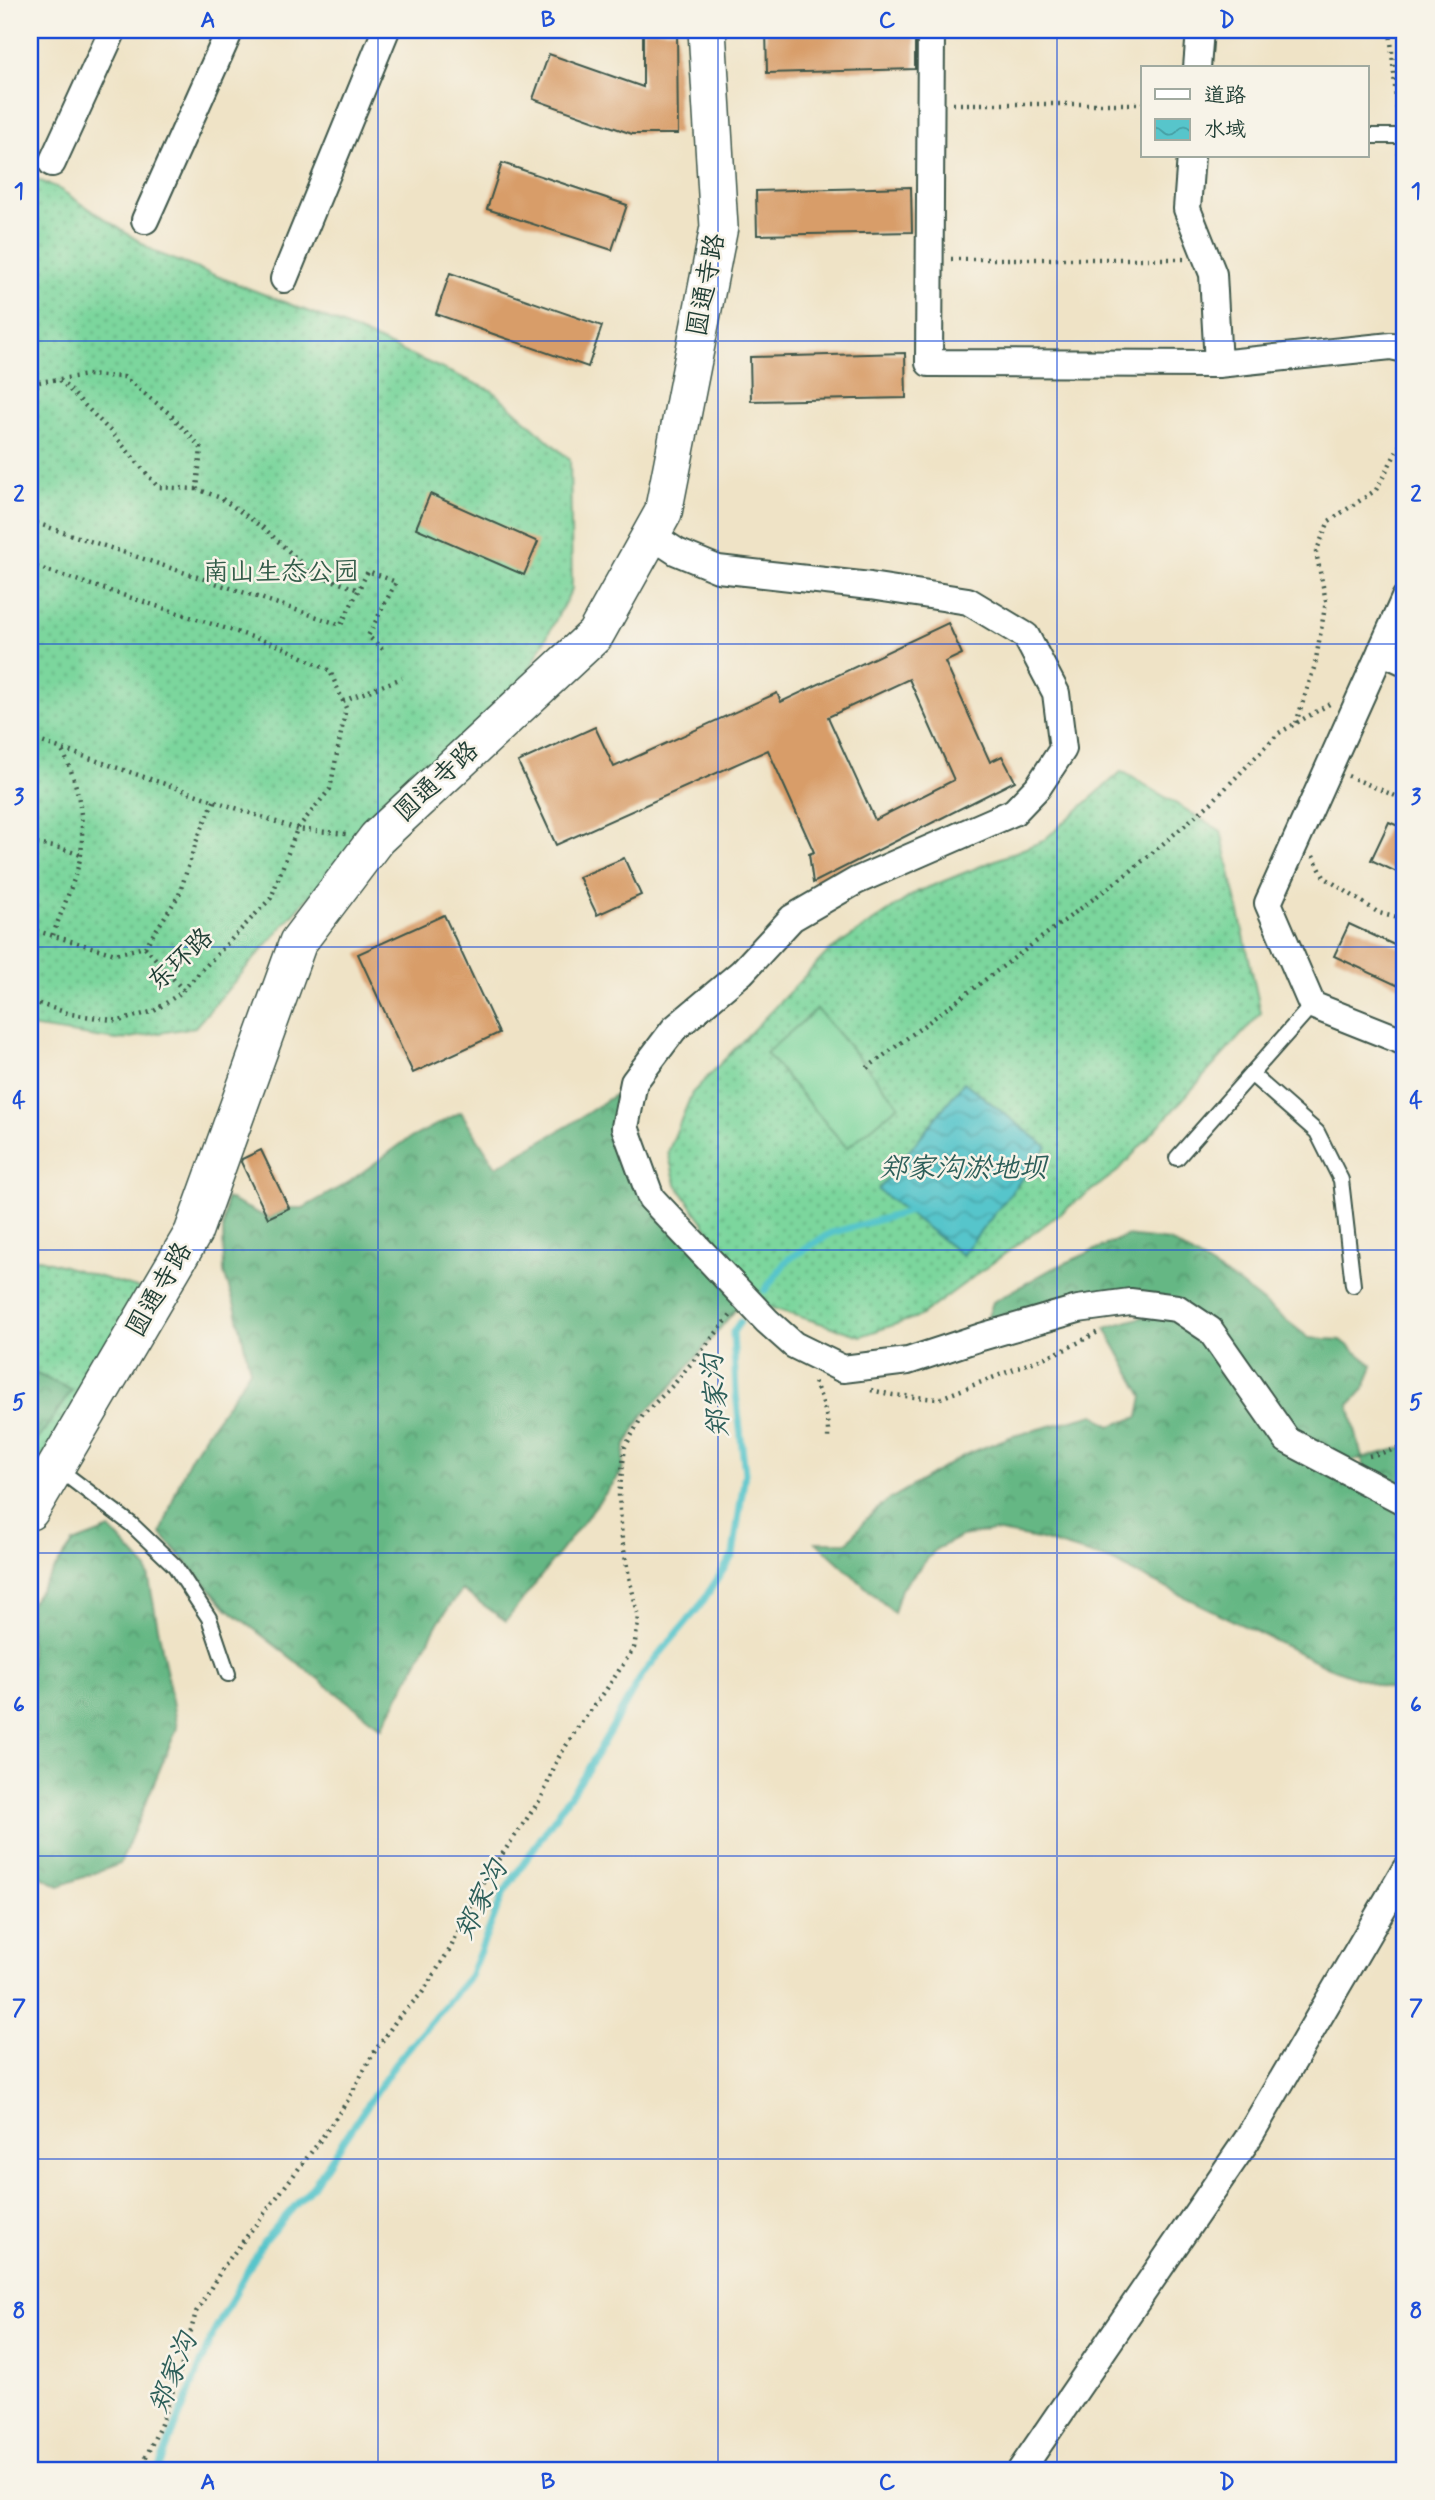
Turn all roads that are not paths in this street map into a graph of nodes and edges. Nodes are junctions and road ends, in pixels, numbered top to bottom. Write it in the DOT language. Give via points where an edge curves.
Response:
graph roads {
  1 [pos="113,30"];
  2 [pos="230,30"];
  3 [pos="386,30"];
  4 [pos="706,30"];
  5 [pos="932,30"];
  6 [pos="1200,30"];
  7 [pos="1198,66"];
  8 [pos="1368,136"];
  9 [pos="1398,136"];
  10 [pos="1191,158"];
  11 [pos="52,163"];
  12 [pos="145,220"];
  13 [pos="284,279"];
  14 [pos="1405,349"];
  15 [pos="1218,364"];
  16 [pos="651,535"];
  17 [pos="1405,598"];
  18 [pos="1381,651"];
  19 [pos="1405,662"];
  20 [pos="1312,1005"];
  21 [pos="1405,1042"];
  22 [pos="1251,1074"];
  23 [pos="1177,1158"];
  24 [pos="1353,1284"];
  25 [pos="56,1467"];
  26 [pos="1405,1502"];
  27 [pos="30,1511"];
  28 [pos="228,1674"];
  29 [pos="1405,1870"];
  30 [pos="1021,2470"];
  1 -- 11 [label="street"];
  2 -- 12 [label="street"];
  3 -- 13 [label="street"];
  4 -- 16 [label="street, 圆通寺路" via="719,226 663,513"];
  5 -- 15 [label="street" via="929,363"];
  6 -- 7 [label="street"];
  8 -- 9 [label="lane"];
  10 -- 15 [label="street" via="1187,209 1213,274"];
  14 -- 15 [label="street" via="1391,346"];
  16 -- 25 [label="street, 圆通寺路" via="595,635 377,838 298,942 193,1233"];
  16 -- 26 [label="street" via="718,569 968,601 1026,636 1056,693 1063,749 1038,787 1014,812 856,881 792,918 742,972 674,1029 634,1082 625,1127 651,1198 794,1345 843,1369 908,1361 1078,1309 1130,1302 1177,1308 1210,1330 1287,1440"];
  17 -- 18 [label="street"];
  18 -- 19 [label="street"];
  18 -- 20 [label="street" via="1268,903"];
  20 -- 21 [label="street"];
  20 -- 22 [label="lane"];
  22 -- 23 [label="lane"];
  22 -- 24 [label="lane" via="1317,1132 1341,1180"];
  25 -- 27 [label="street, 圆通寺路"];
  25 -- 28 [label="lane" via="131,1524 175,1566 209,1618"];
  29 -- 30 [label="street" via="1247,2140"];
}
